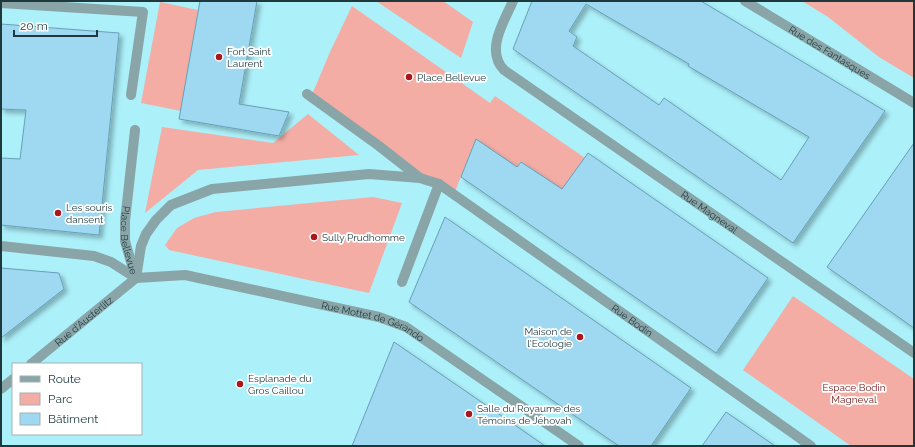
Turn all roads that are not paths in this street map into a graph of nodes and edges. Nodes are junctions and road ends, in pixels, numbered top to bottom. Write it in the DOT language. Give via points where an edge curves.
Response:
graph roads {
  1 [pos="513,1"];
  2 [pos="745,1"];
  3 [pos="1,3"];
  4 [pos="307,94"];
  5 [pos="131,95"];
  6 [pos="914,104"];
  7 [pos="135,130"];
  8 [pos="420,178"];
  9 [pos="439,184"];
  10 [pos="454,194"];
  11 [pos="1,246"];
  12 [pos="136,278"];
  13 [pos="402,282"];
  14 [pos="914,353"];
  15 [pos="32,363"];
  16 [pos="12,380"];
  17 [pos="1,389"];
  18 [pos="579,446"];
  19 [pos="810,446"];
  1 -- 14 [label="street, Rue Magneval" via="497,39 495,48 498,65"];
  2 -- 6 [label="street, Rue des Fantasques"];
  3 -- 5 [label="street" via="143,12"];
  4 -- 8 [label="street, Place Bellevue"];
  7 -- 12 [label="street, Place Bellevue" via="125,241"];
  8 -- 9 [label="street, Place Bellevue"];
  8 -- 12 [label="street, Place Bellevue" via="369,174 212,189 171,205 156,220 141,246"];
  9 -- 10 [label="street, Place Bellevue"];
  9 -- 13 [label="street"];
  10 -- 19 [label="street, Rue Bodin"];
  11 -- 12 [label="street" via="94,256 110,262"];
  12 -- 15 [label="street, Rue d'Austerlitz"];
  12 -- 18 [label="street, Rue Mottet de Gérando" via="185,275 393,321 406,327"];
  16 -- 17 [label="street"];
}
